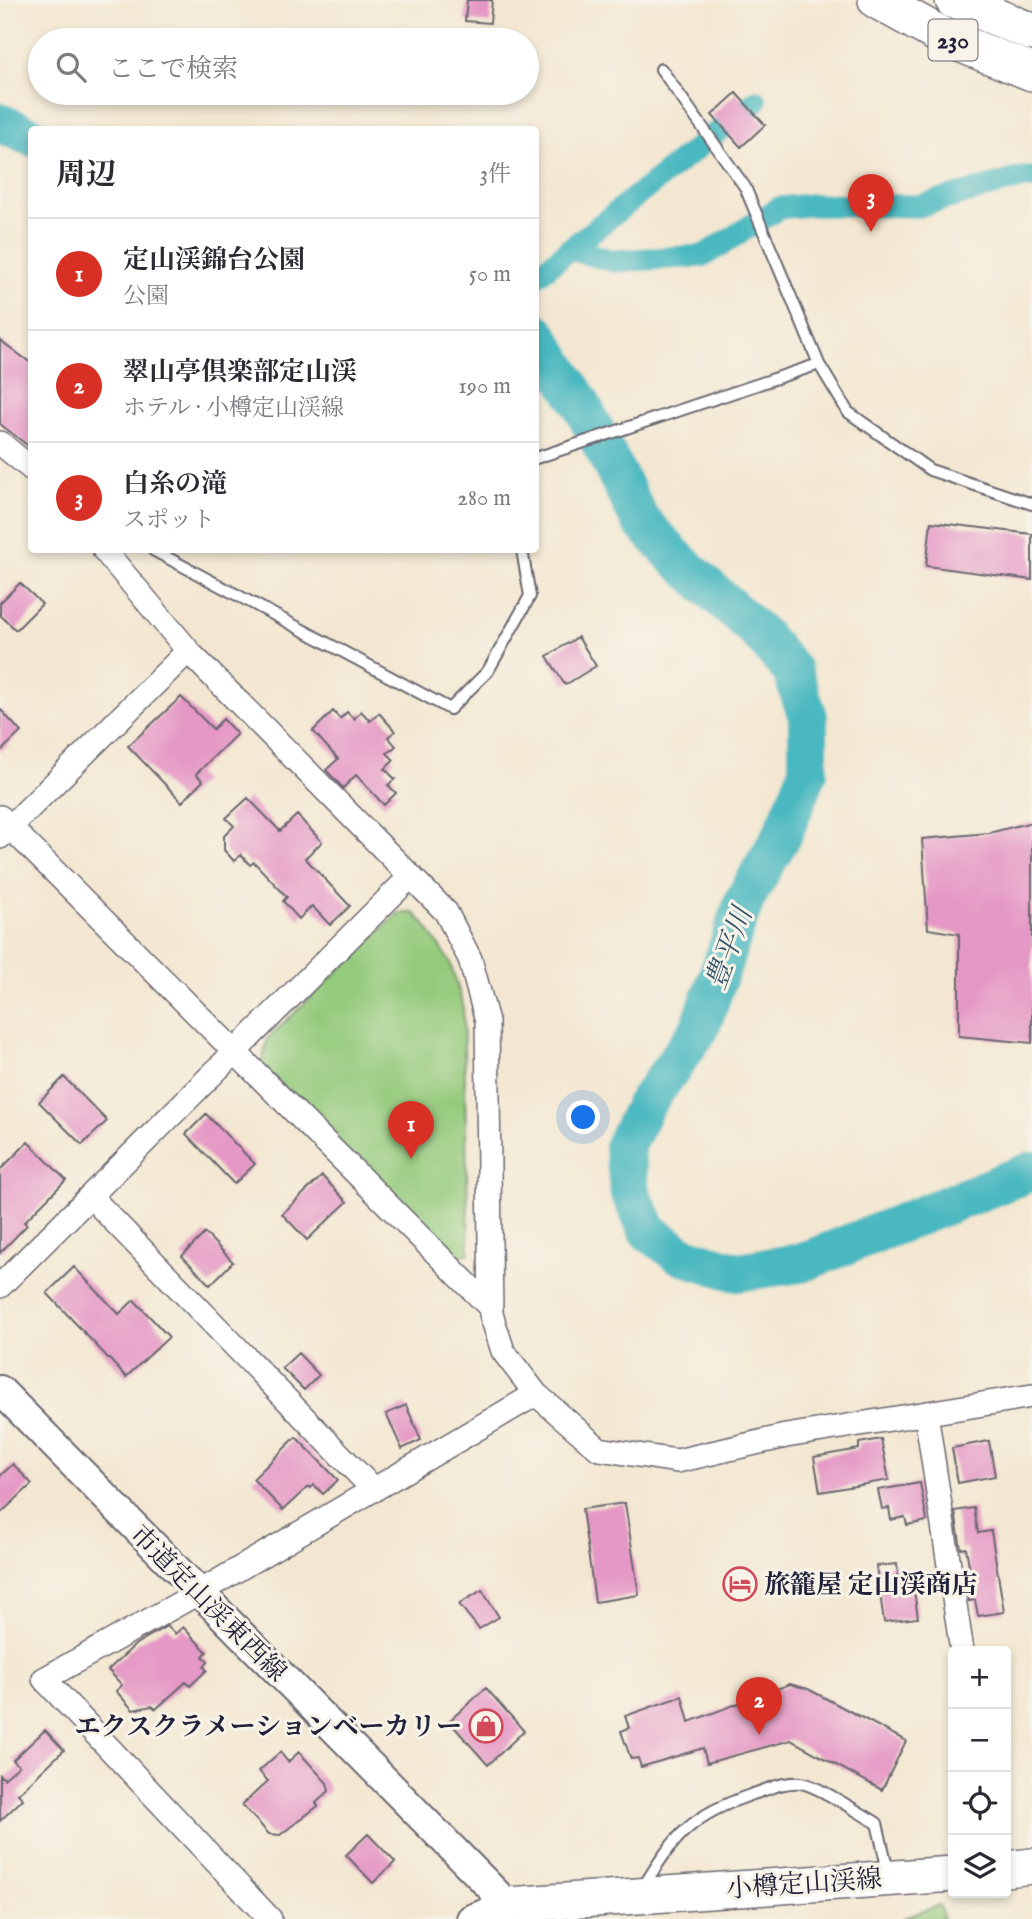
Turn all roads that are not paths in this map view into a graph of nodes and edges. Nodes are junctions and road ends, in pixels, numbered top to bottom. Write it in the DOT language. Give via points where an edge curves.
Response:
graph roads {
  1 [pos="877,0"];
  2 [pos="954,0"];
  3 [pos="1032,32"];
  4 [pos="661,69"];
  5 [pos="1032,72"];
  6 [pos="819,364"];
  7 [pos="0,443"];
  8 [pos="539,457"];
  9 [pos="28,466"];
  10 [pos="1032,504"];
  11 [pos="106,553"];
  12 [pos="159,553"];
  13 [pos="523,553"];
  14 [pos="188,651"];
  15 [pos="3,827"];
  16 [pos="411,876"];
  17 [pos="236,1053"];
  18 [pos="90,1197"];
  19 [pos="0,1286"];
  20 [pos="491,1308"];
  21 [pos="0,1390"];
  22 [pos="536,1394"];
  23 [pos="1032,1396"];
  24 [pos="926,1413"];
  25 [pos="374,1490"];
  26 [pos="198,1593"];
  27 [pos="961,1646"];
  28 [pos="1032,1866"];
  29 [pos="1011,1868"];
  30 [pos="948,1874"];
  31 [pos="890,1877"];
  32 [pos="638,1894"];
  33 [pos="514,1912"];
  34 [pos="270,1919"];
  35 [pos="471,1919"];
  1 -- 5 [label="highway, 230" via="942,36"];
  2 -- 3 [label="highway, 230"];
  4 -- 6 [label="lane" via="745,187"];
  6 -- 8 [label="lane"];
  6 -- 10 [label="lane" via="848,412 930,470"];
  7 -- 9 [label="street"];
  11 -- 14 [label="street"];
  12 -- 13 [label="lane" via="450,709 488,671 530,596"];
  14 -- 15 [label="street"];
  14 -- 16 [label="street"];
  15 -- 17 [label="street"];
  16 -- 17 [label="street"];
  16 -- 20 [label="street" via="446,912 470,960 487,1021"];
  17 -- 18 [label="street"];
  17 -- 20 [label="street"];
  18 -- 19 [label="street"];
  18 -- 25 [label="street"];
  20 -- 22 [label="street" via="503,1351"];
  21 -- 26 [label="street, 市道定山渓東西線"];
  22 -- 24 [label="street" via="599,1449 677,1461 786,1436"];
  22 -- 25 [label="street"];
  23 -- 24 [label="street"];
  24 -- 27 [label="street"];
  25 -- 26 [label="street"];
  26 -- 33 [label="street, 市道定山渓東西線"];
  26 -- 34 [label="street" via="44,1679"];
  28 -- 29 [label="main road"];
  30 -- 31 [label="main road, 小樽定山渓線"];
  31 -- 32 [label="main road, 小樽定山渓線"];
  31 -- 32 [label="lane" via="877,1823 803,1783 785,1783 715,1808 689,1825 664,1851"];
  32 -- 33 [label="main road, 小樽定山渓線"];
  33 -- 35 [label="street"];
}
